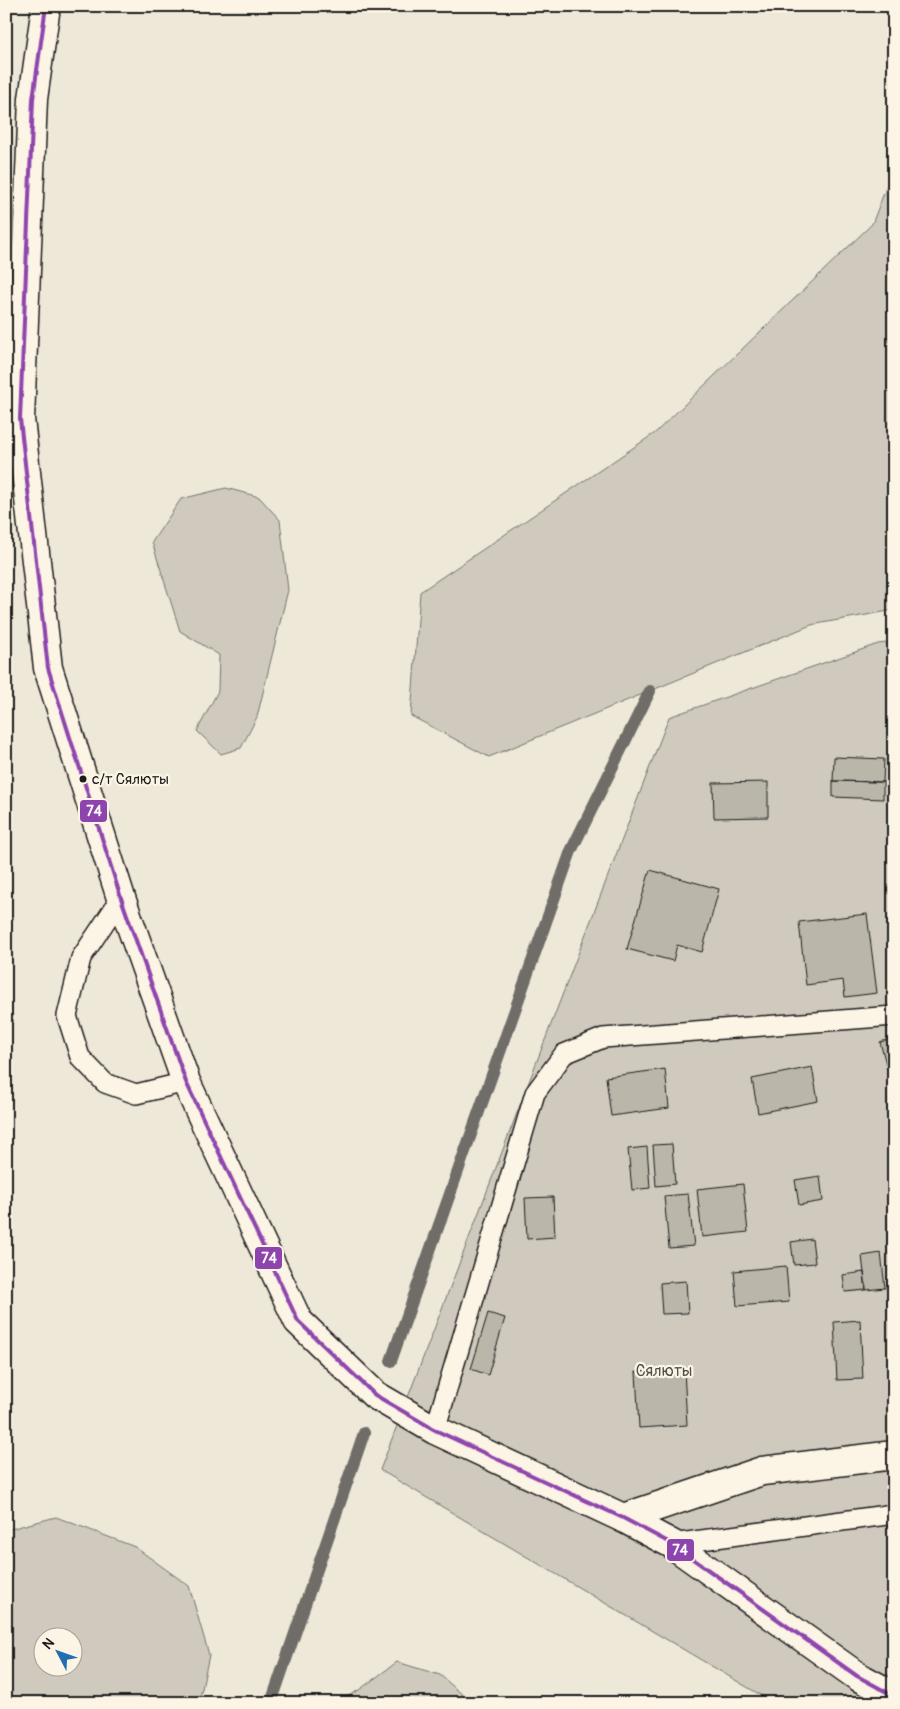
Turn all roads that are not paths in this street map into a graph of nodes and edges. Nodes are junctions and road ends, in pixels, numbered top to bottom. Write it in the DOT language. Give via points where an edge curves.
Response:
graph roads {
  1 [pos="46,6"];
  2 [pos="121,898"];
  3 [pos="894,1016"];
  4 [pos="186,1082"];
  5 [pos="435,1430"];
  6 [pos="894,1455"];
  7 [pos="894,1514"];
  8 [pos="623,1518"];
  9 [pos="672,1544"];
  10 [pos="894,1696"];
  1 -- 2 [label="street" via="33,99 20,419 48,668"];
  2 -- 4 [label="street"];
  2 -- 4 [label="lane" via="81,958 67,1016 80,1057 105,1083 136,1094"];
  3 -- 5 [label="lane" via="603,1038 564,1054 535,1093"];
  4 -- 5 [label="street" via="298,1321 375,1394"];
  5 -- 8 [label="street"];
  6 -- 8 [label="street" via="762,1471"];
  7 -- 9 [label="lane"];
  8 -- 9 [label="street"];
  9 -- 10 [label="street" via="856,1676"];
}
